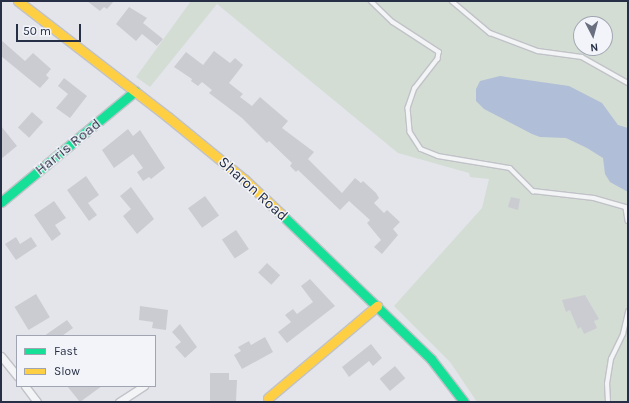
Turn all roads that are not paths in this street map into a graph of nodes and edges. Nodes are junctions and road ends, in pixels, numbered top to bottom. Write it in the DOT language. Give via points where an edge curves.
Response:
graph roads {
  1 [pos="18,1"];
  2 [pos="371,1"];
  3 [pos="452,1"];
  4 [pos="628,83"];
  5 [pos="134,91"];
  6 [pos="1,202"];
  7 [pos="627,208"];
  8 [pos="628,221"];
  9 [pos="377,306"];
  10 [pos="628,312"];
  11 [pos="1,356"];
  12 [pos="16,375"];
  13 [pos="26,387"];
  14 [pos="142,387"];
  15 [pos="268,398"];
  16 [pos="37,402"];
  17 [pos="119,402"];
  18 [pos="464,402"];
  19 [pos="608,402"];
  1 -- 5 [label="street, Sharon Road"];
  2 -- 7 [label="lane" via="393,22 439,52 438,58 417,85 408,108 410,132 421,149 438,156 510,168 532,191 594,198"];
  3 -- 4 [label="lane" via="490,33 538,51 582,57"];
  5 -- 6 [label="street, Harris Road"];
  5 -- 9 [label="street, Sharon Road" via="245,180"];
  7 -- 8 [label="lane"];
  9 -- 15 [label="street"];
  9 -- 18 [label="street, Sharon Road" via="431,359"];
  10 -- 19 [label="lane" via="623,334 611,359 607,387"];
  11 -- 12 [label="street"];
  13 -- 16 [label="street"];
  14 -- 17 [label="street"];
}
